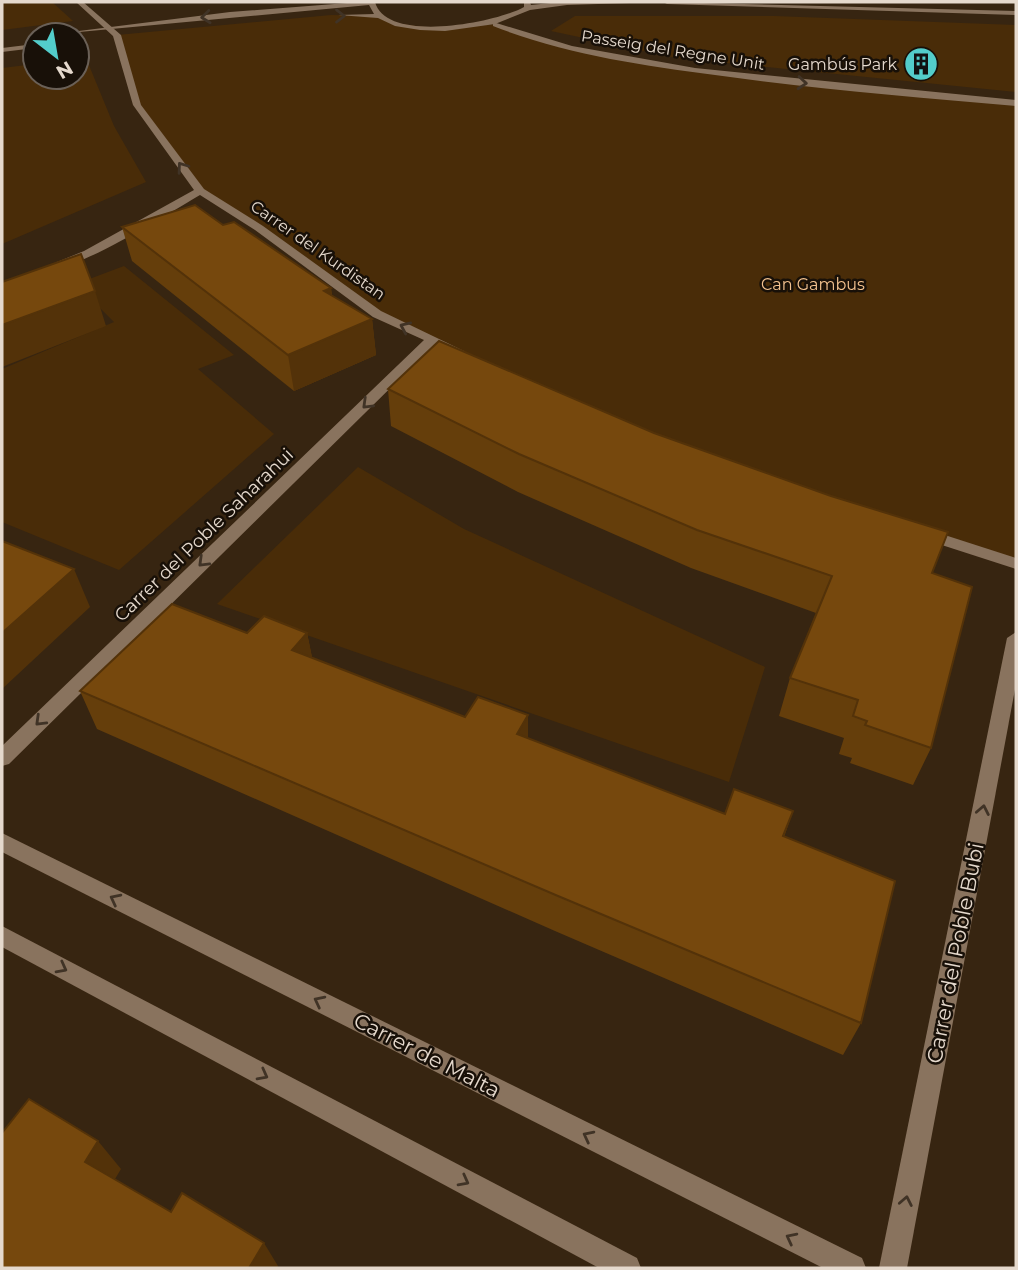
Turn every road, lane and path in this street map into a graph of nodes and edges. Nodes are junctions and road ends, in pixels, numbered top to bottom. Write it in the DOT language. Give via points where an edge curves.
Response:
graph roads {
  1 [pos="79,2"];
  2 [pos="372,2"];
  3 [pos="657,2"];
  4 [pos="667,2"];
  5 [pos="528,5"];
  6 [pos="1016,13"];
  7 [pos="377,16"];
  8 [pos="496,24"];
  9 [pos="113,31"];
  10 [pos="91,32"];
  11 [pos="91,36"];
  12 [pos="21,39"];
  13 [pos="2,41"];
  14 [pos="21,48"];
  15 [pos="2,50"];
  16 [pos="1016,103"];
  17 [pos="200,191"];
  18 [pos="47,270"];
  19 [pos="433,339"];
  20 [pos="477,360"];
  21 [pos="907,528"];
  22 [pos="1016,564"];
  23 [pos="1016,638"];
  24 [pos="2,758"];
  25 [pos="2,842"];
  26 [pos="2,936"];
  27 [pos="627,1268"];
  28 [pos="852,1268"];
  29 [pos="893,1268"];
  1 -- 9 [label="street"];
  2 -- 7 [label="street"];
  2 -- 9 [label="street, one-way"];
  3 -- 5 [label="street"];
  4 -- 6 [label="street"];
  5 -- 8 [label="street" via="518,17"];
  7 -- 8 [label="street" via="403,25 440,29"];
  9 -- 7 [label="street, one-way" via="331,15"];
  8 -- 16 [label="street, Passeig del Regne Unit, one-way" via="524,36 678,68"];
  9 -- 10 [label="street"];
  9 -- 11 [label="street"];
  17 -- 9 [label="street, Carrer del Kurdistan, one-way" via="137,105"];
  12 -- 13 [label="street"];
  14 -- 15 [label="street"];
  17 -- 18 [label="street" via="88,253"];
  19 -- 17 [label="street, Carrer del Kurdistan, one-way" via="377,314"];
  19 -- 20 [label="street, Carrer del Kurdistan"];
  19 -- 24 [label="street, Carrer del Poble Saharahui, one-way"];
  21 -- 22 [label="street"];
  29 -- 23 [label="street, Carrer del Poble Bubi, one-way"];
  28 -- 25 [label="street, Carrer de Malta, one-way"];
  26 -- 27 [label="street, one-way"];
}
